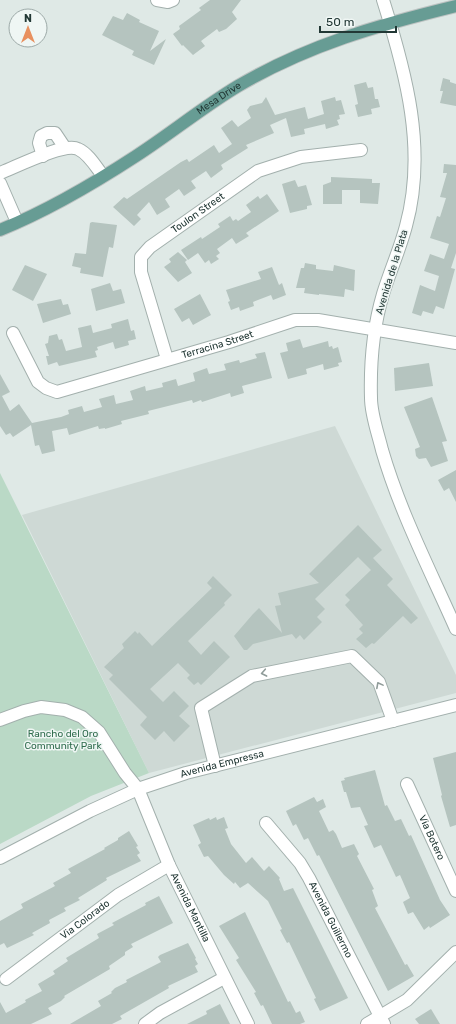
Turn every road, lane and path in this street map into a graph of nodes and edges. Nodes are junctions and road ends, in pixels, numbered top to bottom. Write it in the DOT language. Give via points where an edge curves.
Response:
graph roads {
  1 [pos="158,0"];
  2 [pos="173,0"];
  3 [pos="383,0"];
  4 [pos="456,6"];
  5 [pos="390,22"];
  6 [pos="65,148"];
  7 [pos="361,150"];
  8 [pos="43,156"];
  9 [pos="0,173"];
  10 [pos="103,176"];
  11 [pos="0,182"];
  12 [pos="16,222"];
  13 [pos="0,230"];
  14 [pos="375,329"];
  15 [pos="13,332"];
  16 [pos="456,343"];
  17 [pos="167,360"];
  18 [pos="456,629"];
  19 [pos="456,705"];
  20 [pos="0,720"];
  21 [pos="393,721"];
  22 [pos="215,766"];
  23 [pos="406,784"];
  24 [pos="138,789"];
  25 [pos="266,823"];
  26 [pos="0,858"];
  27 [pos="169,865"];
  28 [pos="456,891"];
  29 [pos="456,952"];
  30 [pos="224,978"];
  31 [pos="6,980"];
  32 [pos="382,1020"];
  33 [pos="145,1024"];
  34 [pos="248,1024"];
  35 [pos="367,1024"];
  1 -- 2 [label="street"];
  3 -- 5 [label="street, Avenida de la Plata"];
  4 -- 5 [label="main road, Mesa Drive"];
  5 -- 10 [label="main road, Mesa Drive" via="329,42 269,69 237,87"];
  5 -- 14 [label="street, Avenida de la Plata" via="406,80 415,142 415,172 406,225"];
  6 -- 8 [label="street"];
  6 -- 8 [label="street" via="55,133 47,133 41,136 39,143"];
  6 -- 10 [label="street" via="77,148 85,153"];
  7 -- 17 [label="street, Toulon Street" via="301,157 258,171 150,247 141,257 141,272"];
  8 -- 9 [label="street"];
  10 -- 12 [label="main road, Mesa Drive" via="70,196"];
  11 -- 12 [label="street"];
  12 -- 13 [label="main road, Mesa Drive"];
  14 -- 16 [label="street, Terracina Street"];
  14 -- 17 [label="street, Terracina Street" via="318,320 295,320"];
  14 -- 18 [label="street, Avenida de la Plata" via="371,359 371,401 377,433 392,486"];
  15 -- 17 [label="street, Terracina Street" via="38,382 57,392"];
  19 -- 21 [label="street, Avenida Empressa"];
  20 -- 24 [label="street, Avenida Mantilla" via="41,707 65,710 82,717 99,732"];
  21 -- 22 [label="street, Avenida Empressa"];
  21 -- 22 [label="street, one-way" via="379,682 352,656 252,676 201,708"];
  22 -- 24 [label="street, Avenida Empressa"];
  23 -- 28 [label="street, Via Botero"];
  24 -- 26 [label="street, Avenida Empressa" via="90,810"];
  24 -- 27 [label="street, Avenida Mantilla"];
  25 -- 32 [label="street, Avenida Guillermo" via="300,863 309,878"];
  27 -- 30 [label="street, Avenida Mantilla"];
  27 -- 31 [label="street, Via Colorado" via="118,895"];
  29 -- 32 [label="street"];
  30 -- 33 [label="street"];
  30 -- 34 [label="street, Avenida Mantilla"];
  32 -- 35 [label="street"];
}
